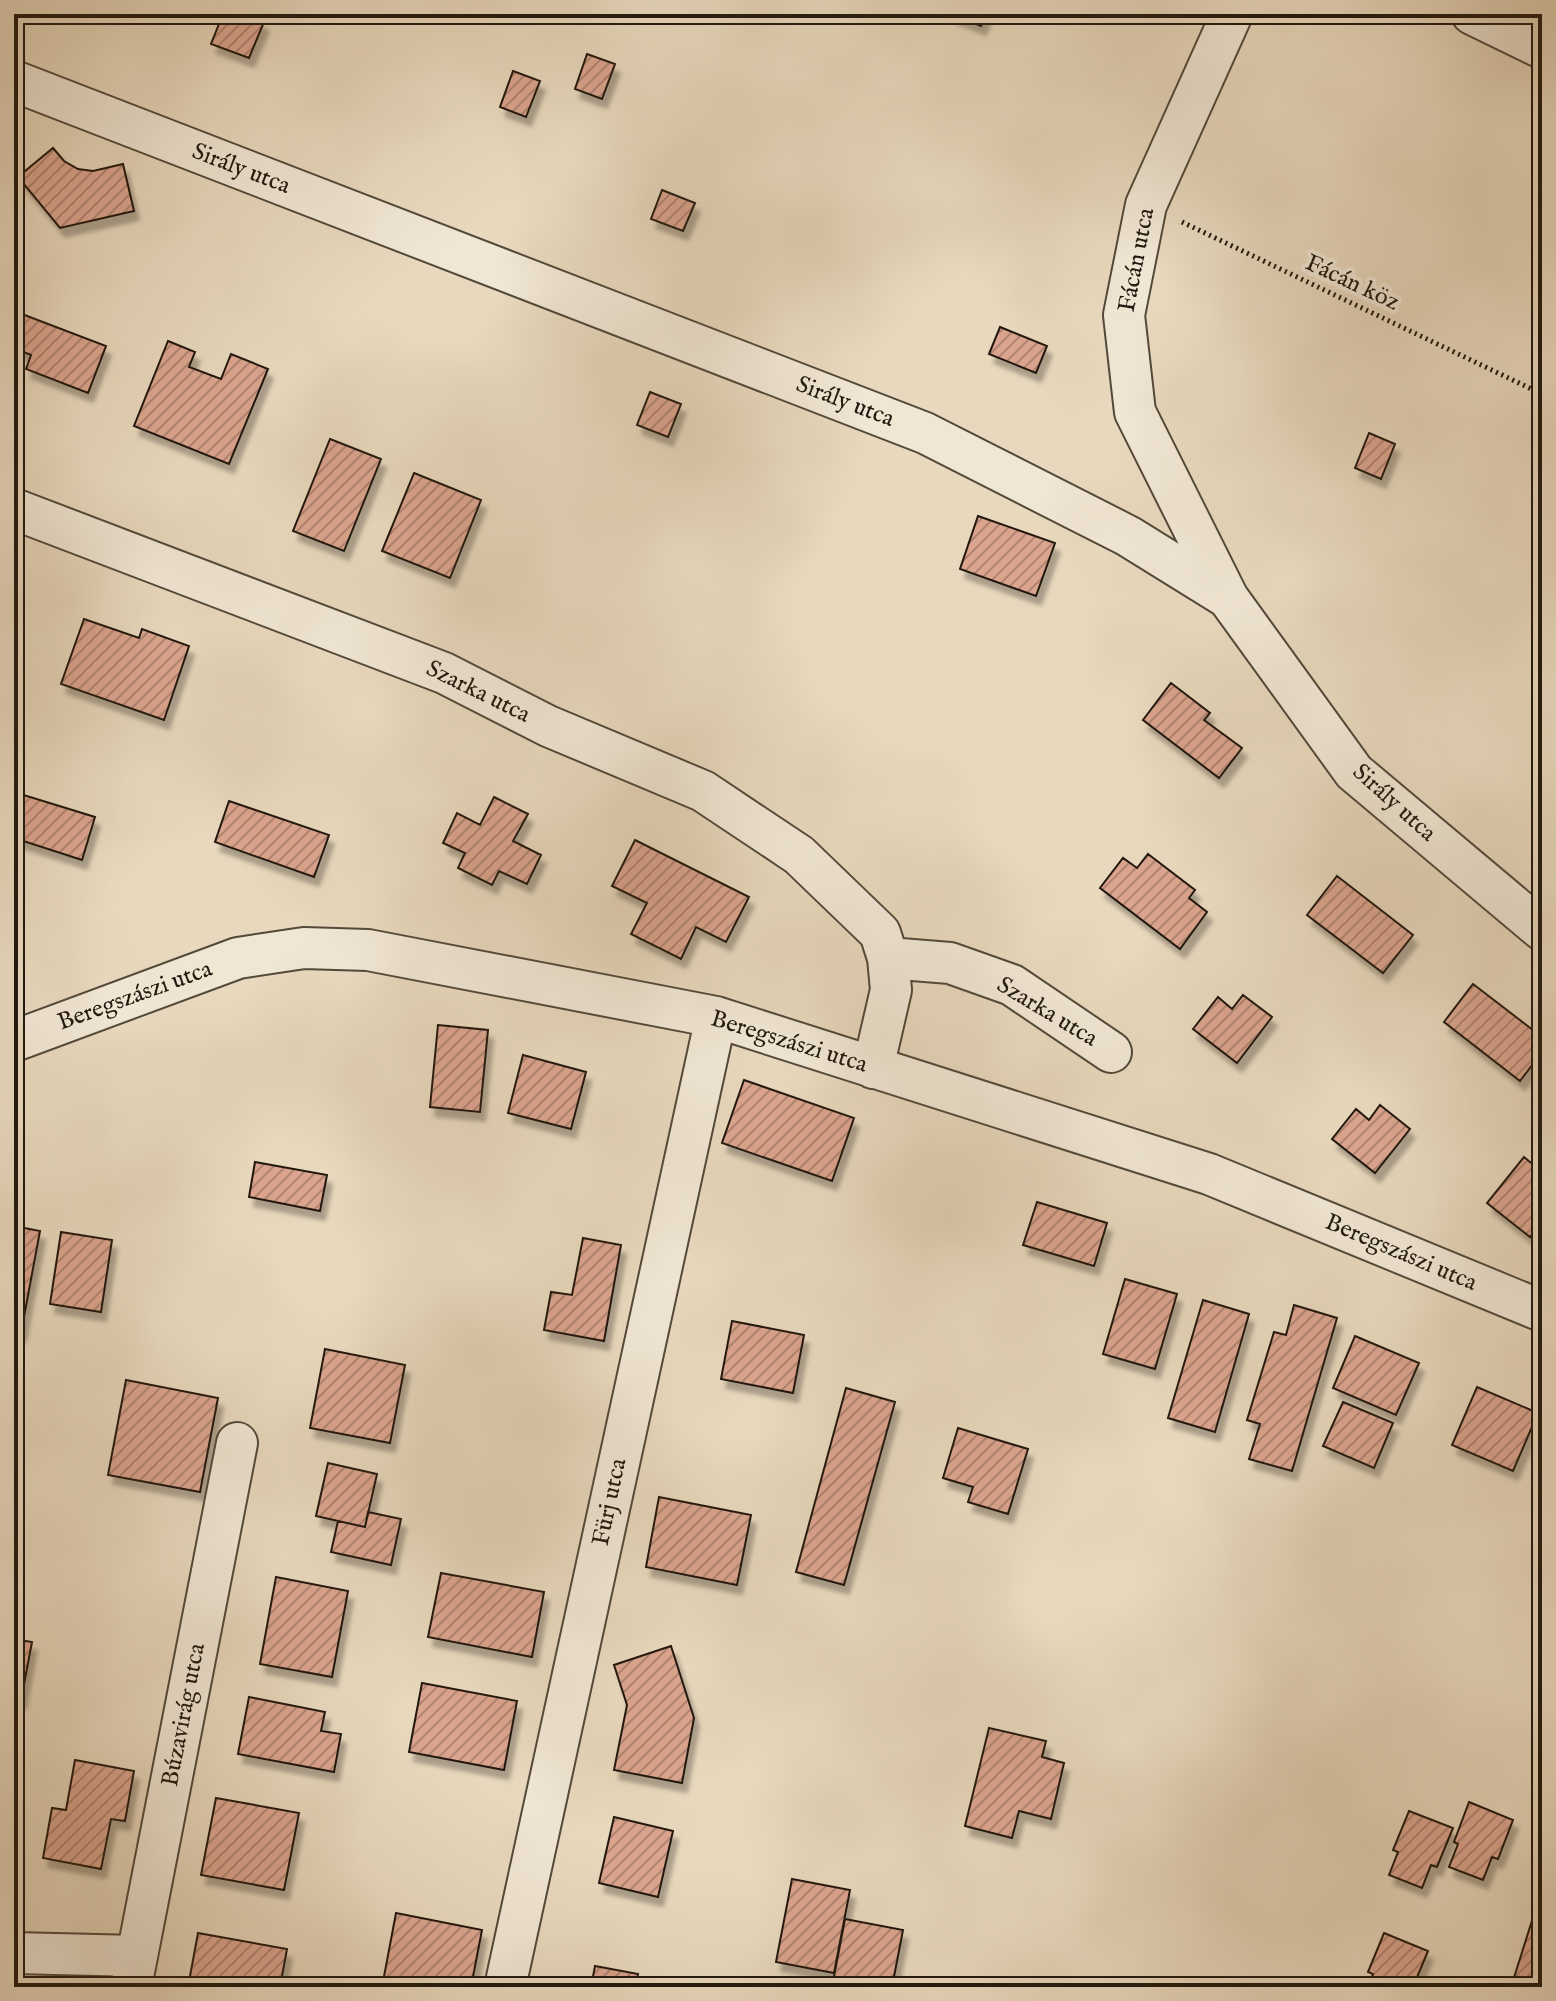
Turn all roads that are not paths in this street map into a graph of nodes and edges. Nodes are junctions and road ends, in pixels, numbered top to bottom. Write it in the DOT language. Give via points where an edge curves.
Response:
graph roads {
  1 [pos="1232,14"];
  2 [pos="1472,14"];
  3 [pos="1542,48"];
  4 [pos="14,81"];
  5 [pos="14,509"];
  6 [pos="1228,598"];
  7 [pos="1542,930"];
  8 [pos="888,958"];
  9 [pos="716,1017"];
  10 [pos="14,1041"];
  11 [pos="1111,1052"];
  12 [pos="873,1068"];
  13 [pos="1542,1311"];
  14 [pos="237,1443"];
  15 [pos="14,1953"];
  16 [pos="134,1971"];
  17 [pos="505,1987"];
  1 -- 6 [label="street, Fácán utca" via="1146,205 1124,315 1135,412"];
  2 -- 3 [label="street"];
  4 -- 6 [label="street, Sirály utca" via="925,433 1128,536"];
  5 -- 8 [label="street, Szarka utca" via="444,673 548,726 703,791 799,855 880,933"];
  6 -- 7 [label="street, Sirály utca" via="1354,772"];
  8 -- 11 [label="street, Szarka utca" via="950,963 1012,985"];
  8 -- 12 [label="street, Szarka utca" via="891,990"];
  9 -- 10 [label="street, Beregszászi utca" via="368,950 304,948 238,958"];
  9 -- 12 [label="street, Beregszászi utca"];
  9 -- 17 [label="street, Fürj utca"];
  12 -- 13 [label="street, Beregszászi utca" via="1209,1174"];
  14 -- 16 [label="street, Búzavirág utca"];
  15 -- 16 [label="street"];
}
